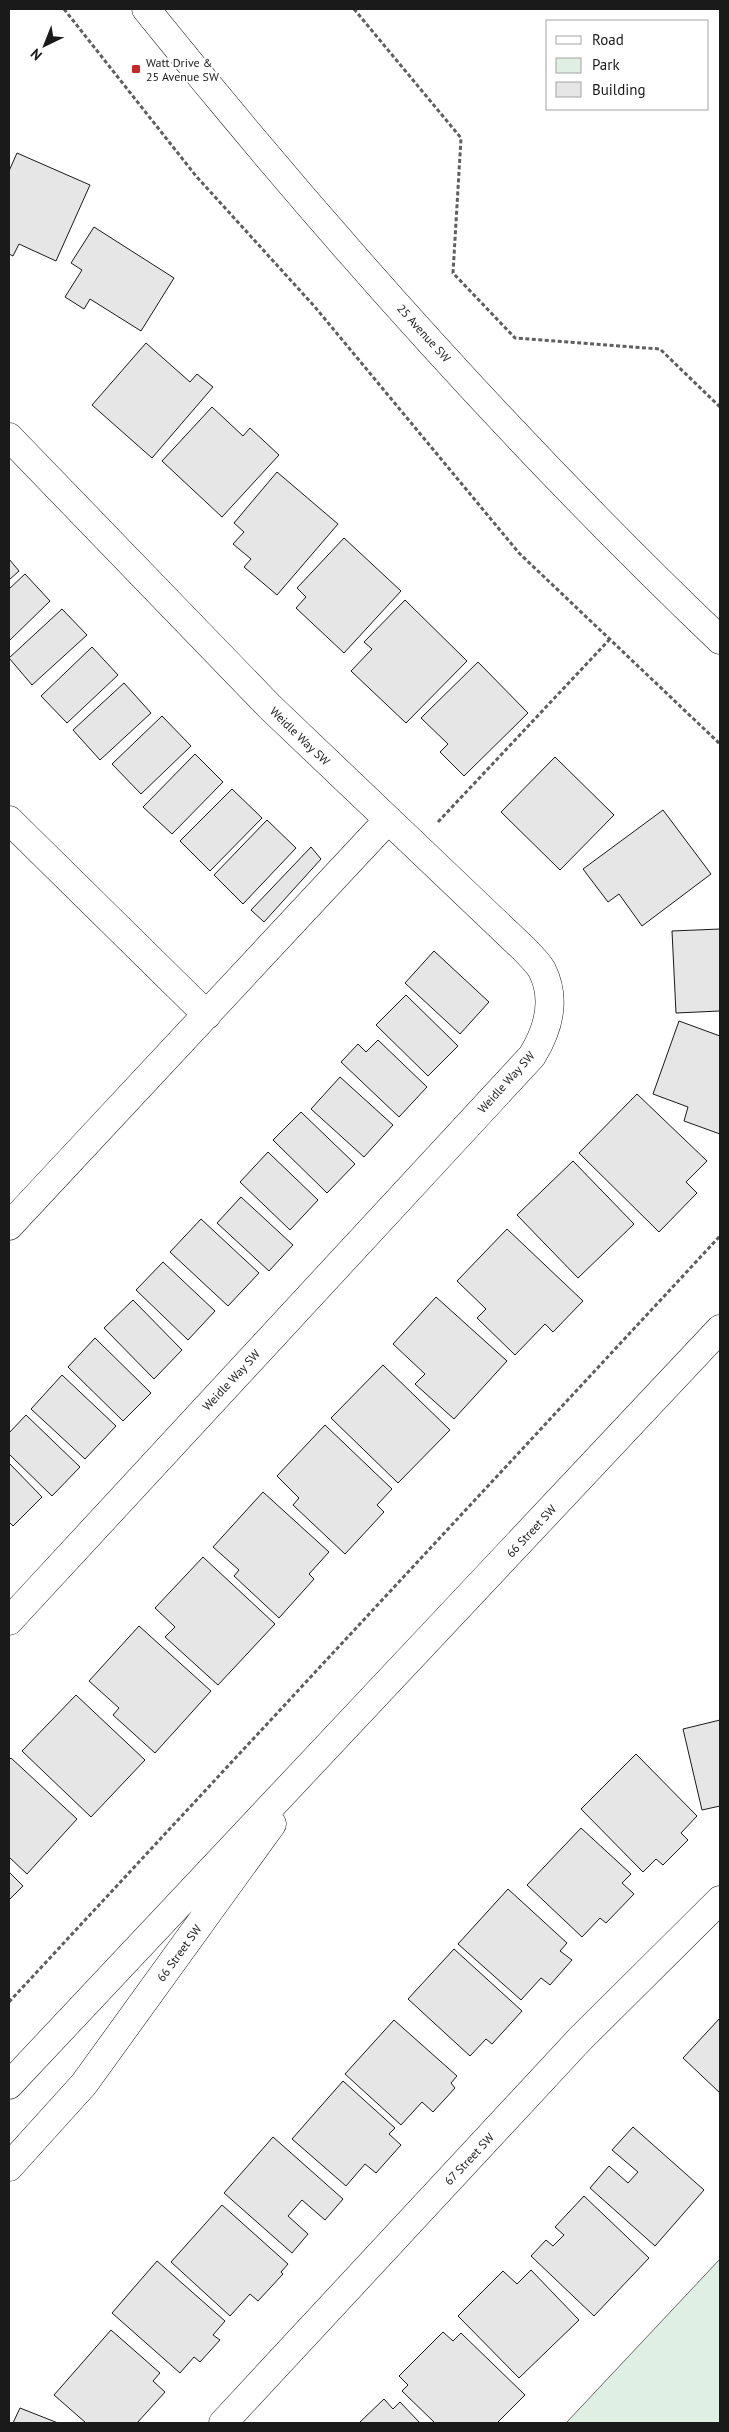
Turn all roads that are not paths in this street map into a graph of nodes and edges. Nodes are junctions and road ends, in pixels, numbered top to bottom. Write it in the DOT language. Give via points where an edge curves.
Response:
graph roads {
  1 [pos="146,9"];
  2 [pos="9,437"];
  3 [pos="720,640"];
  4 [pos="9,820"];
  5 [pos="388,820"];
  6 [pos="207,1015"];
  7 [pos="9,1226"];
  8 [pos="720,1330"];
  9 [pos="9,1620"];
  10 [pos="341,1730"];
  11 [pos="720,1900"];
  12 [pos="9,2085"];
  13 [pos="9,2168"];
  14 [pos="223,2423"];
  1 -- 3 [label="main road, 25 Avenue SW" via="291,185 449,362 580,501"];
  2 -- 5 [label="main road, Weidle Way SW" via="270,707"];
  4 -- 6 [label="main road"];
  5 -- 6 [label="main road"];
  5 -- 9 [label="main road, Weidle Way SW" via="542,970 550,995 550,1012 543,1038 525,1063"];
  6 -- 7 [label="main road"];
  8 -- 10 [label="main road, 66 Street SW"];
  10 -- 12 [label="main road, 66 Street SW"];
  10 -- 13 [label="main road, 66 Street SW" via="84,2084"];
  11 -- 14 [label="main road, 67 Street SW" via="580,2039"];
}
